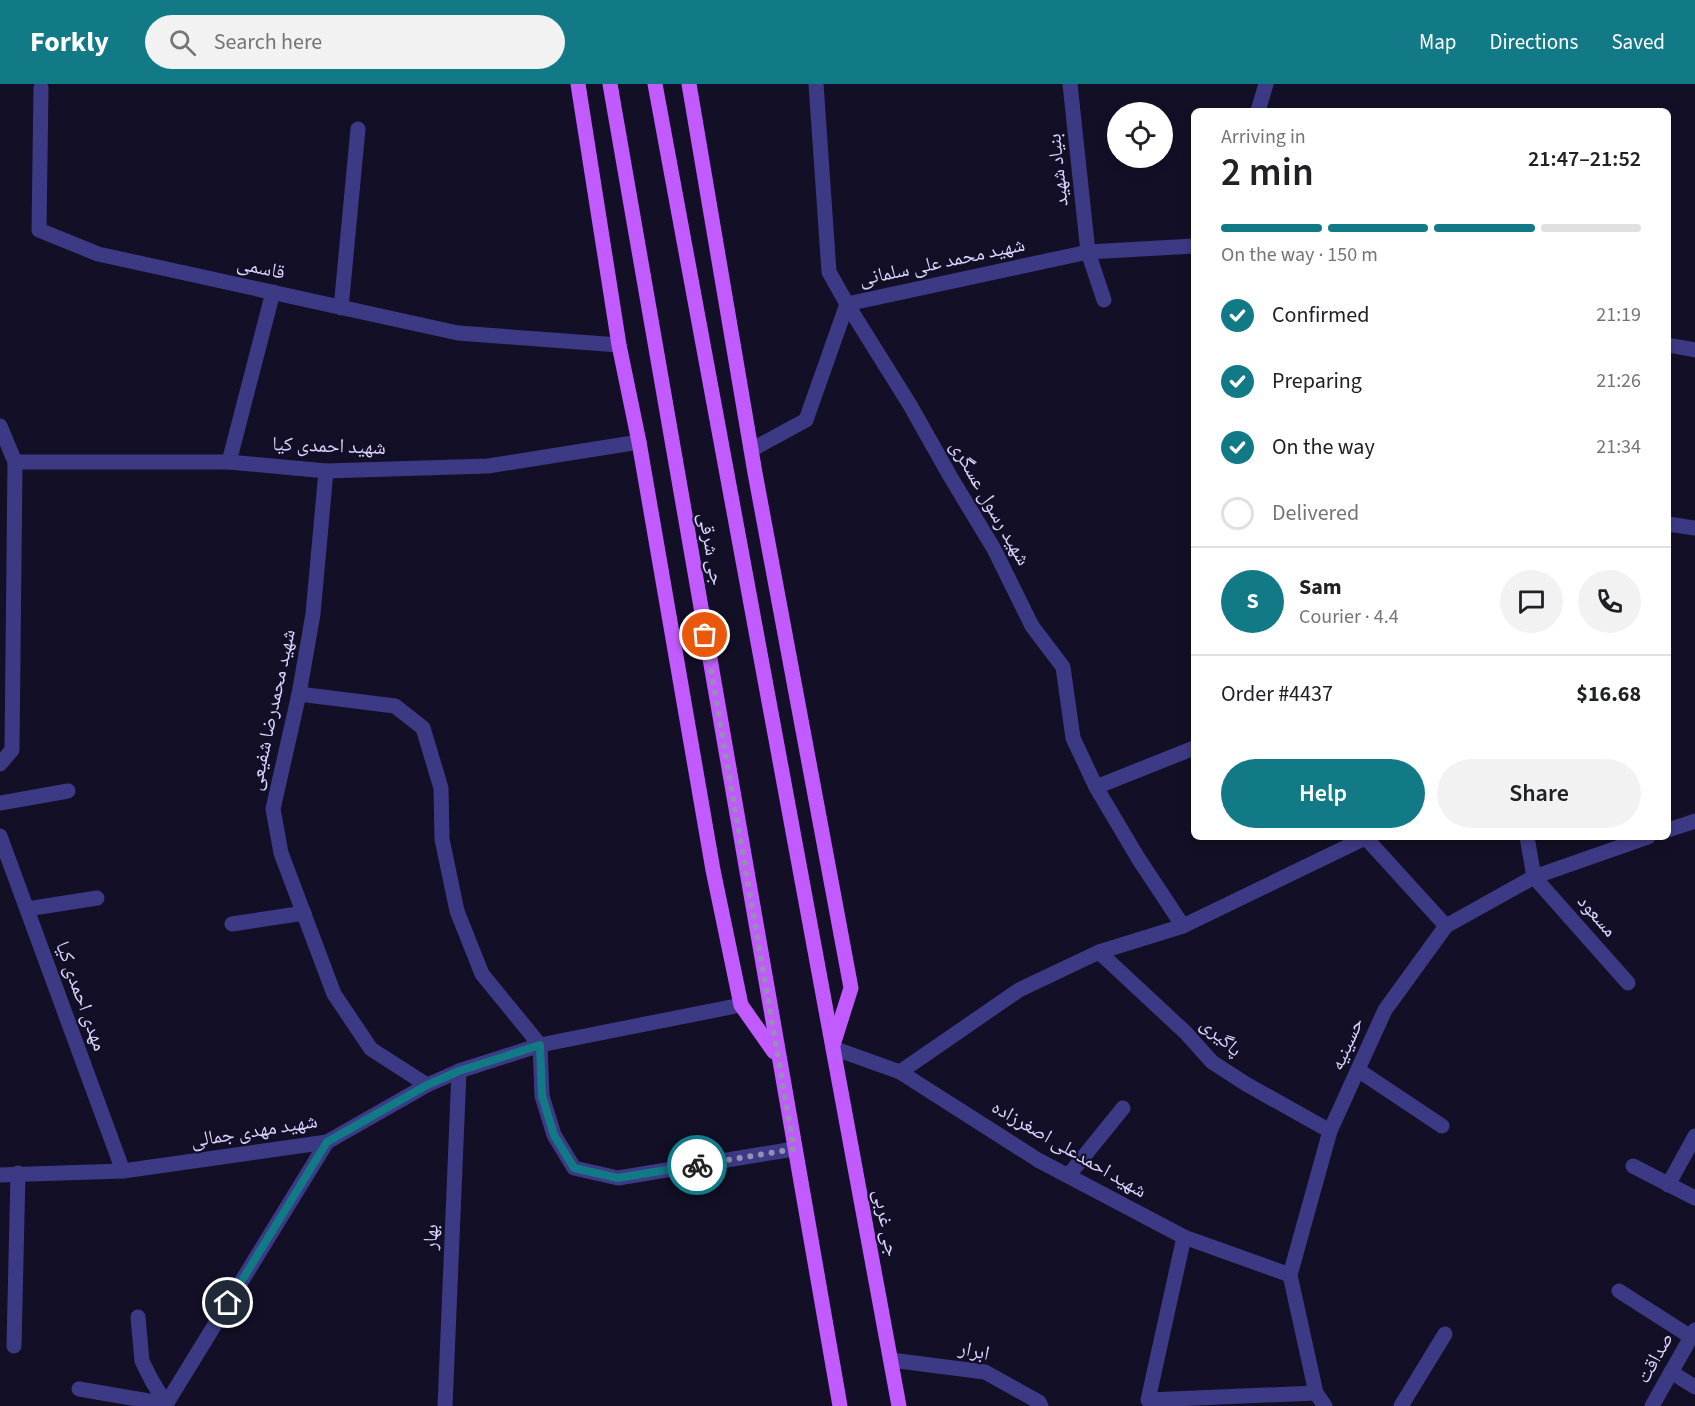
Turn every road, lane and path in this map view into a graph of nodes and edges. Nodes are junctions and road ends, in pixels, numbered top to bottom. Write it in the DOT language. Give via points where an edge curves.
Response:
graph roads {
  1 [pos="578,84"];
  2 [pos="610,84"];
  3 [pos="656,84"];
  4 [pos="689,84"];
  5 [pos="816,84"];
  6 [pos="1070,84"];
  7 [pos="1266,84"];
  8 [pos="40,88"];
  9 [pos="1259,108"];
  10 [pos="358,129"];
  11 [pos="1191,246"];
  12 [pos="1088,252"];
  13 [pos="273,292"];
  14 [pos="1104,300"];
  15 [pos="847,304"];
  16 [pos="341,308"];
  17 [pos="619,345"];
  18 [pos="1671,346"];
  19 [pos="1695,350"];
  20 [pos="0,426"];
  21 [pos="639,442"];
  22 [pos="751,450"];
  23 [pos="15,462"];
  24 [pos="230,462"];
  25 [pos="326,471"];
  26 [pos="1671,524"];
  27 [pos="1695,528"];
  28 [pos="299,694"];
  29 [pos="1191,749"];
  30 [pos="0,764"];
  31 [pos="1096,787"];
  32 [pos="68,791"];
  33 [pos="0,803"];
  34 [pos="1695,821"];
  35 [pos="1671,829"];
  36 [pos="0,836"];
  37 [pos="1359,840"];
  38 [pos="1368,840"];
  39 [pos="1528,840"];
  40 [pos="1639,840"];
  41 [pos="1534,877"];
  42 [pos="97,898"];
  43 [pos="27,909"];
  44 [pos="304,913"];
  45 [pos="232,924"];
  46 [pos="1183,926"];
  47 [pos="1446,926"];
  48 [pos="1099,952"];
  49 [pos="1628,983"];
  50 [pos="741,1005"];
  51 [pos="540,1045"];
  52 [pos="832,1048"];
  53 [pos="778,1057"];
  54 [pos="1358,1070"];
  55 [pos="459,1071"];
  56 [pos="900,1072"];
  57 [pos="427,1085"];
  58 [pos="1123,1108"];
  59 [pos="1442,1126"];
  60 [pos="1330,1131"];
  61 [pos="1695,1136"];
  62 [pos="327,1142"];
  63 [pos="794,1149"];
  64 [pos="1633,1166"];
  65 [pos="123,1171"];
  66 [pos="18,1173"];
  67 [pos="0,1175"];
  68 [pos="1068,1176"];
  69 [pos="1668,1185"];
  70 [pos="1695,1198"];
  71 [pos="1184,1237"];
  72 [pos="1290,1275"];
  73 [pos="1619,1291"];
  74 [pos="138,1317"];
  75 [pos="1445,1334"];
  76 [pos="1693,1334"];
  77 [pos="14,1346"];
  78 [pos="891,1360"];
  79 [pos="1671,1372"];
  80 [pos="1695,1387"];
  81 [pos="79,1389"];
  82 [pos="1316,1393"];
  83 [pos="166,1405"];
  84 [pos="445,1406"];
  85 [pos="840,1406"];
  86 [pos="899,1406"];
  87 [pos="1041,1406"];
  88 [pos="1325,1406"];
  89 [pos="1401,1406"];
  90 [pos="1652,1406"];
  1 -- 17 [label="main road"];
  2 -- 53 [label="main road, جی شرقی"];
  3 -- 52 [label="main road, جی شرقی"];
  4 -- 22 [label="main road"];
  5 -- 15 [label="street, شهید رسول عسگری" via="829,272"];
  6 -- 12 [label="street, بنیاد شهید"];
  7 -- 9 [label="street"];
  8 -- 13 [label="street, قاسمی" via="39,230 98,254"];
  10 -- 16 [label="street"];
  11 -- 12 [label="street, شهید محمد علی سلمانی"];
  12 -- 14 [label="street, بنیاد شهید"];
  12 -- 15 [label="street, شهید محمد علی سلمانی"];
  13 -- 16 [label="street, قاسمی"];
  13 -- 24 [label="street"];
  15 -- 22 [label="street, شهید محمد علی سلمانی" via="806,420"];
  15 -- 31 [label="street, شهید رسول عسگری" via="994,549 1032,626 1063,667 1073,738"];
  16 -- 17 [label="street, قاسمی" via="458,333"];
  17 -- 21 [label="main road"];
  18 -- 19 [label="street"];
  20 -- 23 [label="street"];
  21 -- 25 [label="street, شهید احمدی کیا" via="488,466"];
  21 -- 50 [label="main road" via="713,870"];
  22 -- 52 [label="main road" via="851,988"];
  23 -- 24 [label="street, شهید احمدی کیا"];
  23 -- 30 [label="street" via="12,750"];
  24 -- 25 [label="street, شهید احمدی کیا"];
  25 -- 28 [label="street, شهید محمدرضا شفیعی" via="313,614"];
  26 -- 27 [label="street"];
  28 -- 44 [label="street, شهید محمدرضا شفیعی" via="273,809 280,853"];
  28 -- 51 [label="street" via="395,706 423,728 441,788 442,839 457,911 482,974"];
  29 -- 31 [label="street"];
  31 -- 46 [label="street, شهید رسول عسگری"];
  32 -- 33 [label="street"];
  34 -- 35 [label="street"];
  36 -- 43 [label="street, مهدی احمدی کیا"];
  37 -- 46 [label="street"];
  38 -- 47 [label="street"];
  39 -- 41 [label="street"];
  40 -- 41 [label="street, حسینیه"];
  41 -- 47 [label="street, حسینیه"];
  41 -- 49 [label="street, مسعود"];
  42 -- 43 [label="street"];
  43 -- 65 [label="street, مهدی احمدی کیا"];
  44 -- 45 [label="street"];
  44 -- 57 [label="street, شهید محمدرضا شفیعی" via="334,994 371,1049"];
  46 -- 48 [label="street"];
  47 -- 54 [label="street, حسینیه" via="1385,1010"];
  48 -- 56 [label="street" via="1019,990"];
  48 -- 60 [label="street, پاگیری" via="1212,1062"];
  50 -- 51 [label="street, شهید مهدی جمالی"];
  50 -- 53 [label="main road"];
  51 -- 55 [label="street, شهید مهدی جمالی"];
  51 -- 63 [label="street" via="542,1096 554,1135 574,1168 618,1178"];
  52 -- 56 [label="street, شهید احمدعلی اصغرزاده"];
  52 -- 78 [label="main road, جی غربی"];
  53 -- 63 [label="main road"];
  54 -- 59 [label="street"];
  54 -- 60 [label="street, حسینیه"];
  55 -- 57 [label="street, شهید مهدی جمالی"];
  55 -- 84 [label="street, بهار"];
  56 -- 68 [label="street, شهید احمدعلی اصغرزاده"];
  57 -- 62 [label="street, شهید مهدی جمالی"];
  58 -- 68 [label="street"];
  60 -- 72 [label="street, حسینیه"];
  61 -- 69 [label="street"];
  62 -- 65 [label="street, شهید مهدی جمالی"];
  62 -- 83 [label="street"];
  63 -- 85 [label="main road"];
  64 -- 69 [label="street"];
  65 -- 66 [label="street, شهید مهدی جمالی"];
  66 -- 67 [label="street, شهید مهدی جمالی"];
  66 -- 77 [label="street"];
  68 -- 71 [label="street, شهید احمدعلی اصغرزاده"];
  69 -- 70 [label="street"];
  71 -- 72 [label="street, شهید احمدعلی اصغرزاده"];
  71 -- 82 [label="street" via="1148,1400"];
  72 -- 82 [label="street, حسینیه"];
  73 -- 76 [label="street"];
  74 -- 83 [label="street" via="142,1361"];
  75 -- 89 [label="street"];
  76 -- 79 [label="street, صداقت"];
  78 -- 86 [label="main road, جی غربی"];
  78 -- 87 [label="street, ابرار" via="985,1372"];
  79 -- 80 [label="street"];
  79 -- 90 [label="street, صداقت"];
  81 -- 83 [label="street"];
  82 -- 88 [label="street, حسینیه"];
}
